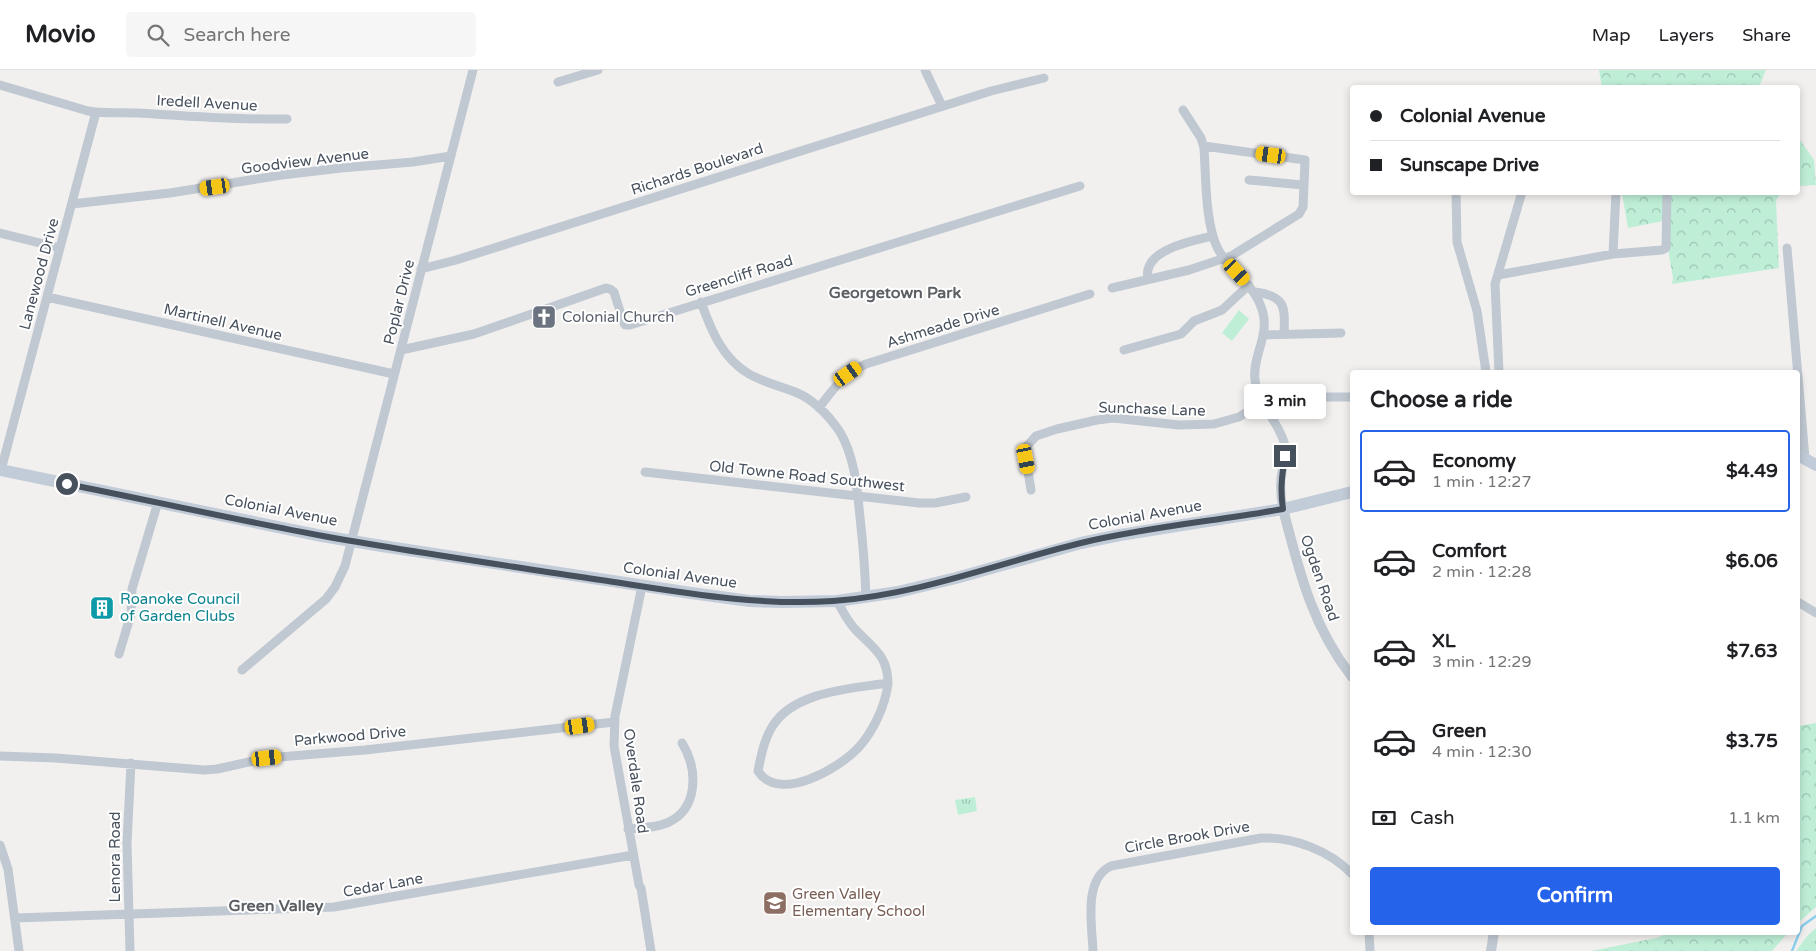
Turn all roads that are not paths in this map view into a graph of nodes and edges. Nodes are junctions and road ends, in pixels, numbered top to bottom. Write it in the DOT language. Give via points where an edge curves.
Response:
graph roads {
  1 [pos="472,70"];
  2 [pos="598,70"];
  3 [pos="925,70"];
  4 [pos="1044,78"];
  5 [pos="558,82"];
  6 [pos="0,84"];
  7 [pos="942,106"];
  8 [pos="1183,110"];
  9 [pos="96,112"];
  10 [pos="287,119"];
  11 [pos="1204,146"];
  12 [pos="452,156"];
  13 [pos="1249,180"];
  14 [pos="1304,185"];
  15 [pos="1080,186"];
  16 [pos="1456,195"];
  17 [pos="1521,195"];
  18 [pos="1616,195"];
  19 [pos="1667,195"];
  20 [pos="72,204"];
  21 [pos="0,233"];
  22 [pos="1212,236"];
  23 [pos="60,248"];
  24 [pos="1787,248"];
  25 [pos="1612,254"];
  26 [pos="1224,258"];
  27 [pos="421,269"];
  28 [pos="1498,275"];
  29 [pos="1148,279"];
  30 [pos="1112,288"];
  31 [pos="1252,289"];
  32 [pos="1090,294"];
  33 [pos="46,297"];
  34 [pos="701,302"];
  35 [pos="1341,333"];
  36 [pos="1284,334"];
  37 [pos="1264,336"];
  38 [pos="401,350"];
  39 [pos="1124,350"];
  40 [pos="1486,370"];
  41 [pos="1500,370"];
  42 [pos="1795,370"];
  43 [pos="394,374"];
  44 [pos="1350,398"];
  45 [pos="1263,402"];
  46 [pos="819,408"];
  47 [pos="1800,441"];
  48 [pos="1801,456"];
  49 [pos="1816,465"];
  50 [pos="0,470"];
  51 [pos="645,472"];
  52 [pos="1031,490"];
  53 [pos="1350,492"];
  54 [pos="858,495"];
  55 [pos="966,497"];
  56 [pos="158,502"];
  57 [pos="1283,509"];
  58 [pos="351,540"];
  59 [pos="642,586"];
  60 [pos="866,597"];
  61 [pos="837,601"];
  62 [pos="1800,603"];
  63 [pos="1816,613"];
  64 [pos="119,654"];
  65 [pos="242,670"];
  66 [pos="1350,674"];
  67 [pos="888,684"];
  68 [pos="614,722"];
  69 [pos="682,743"];
  70 [pos="0,756"];
  71 [pos="131,763"];
  72 [pos="628,829"];
  73 [pos="0,845"];
  74 [pos="633,855"];
  75 [pos="1350,872"];
  76 [pos="129,914"];
  77 [pos="15,918"];
  78 [pos="1368,935"];
  79 [pos="1494,935"];
  80 [pos="19,951"];
  81 [pos="130,951"];
  82 [pos="650,951"];
  83 [pos="1093,951"];
  84 [pos="1370,951"];
  85 [pos="1491,951"];
  1 -- 12 [label="street, Poplar Drive"];
  2 -- 5 [label="street"];
  3 -- 7 [label="street"];
  4 -- 7 [label="street, Richards Boulevard"];
  6 -- 9 [label="street"];
  7 -- 27 [label="street, Richards Boulevard"];
  8 -- 11 [label="street"];
  9 -- 10 [label="street, Iredell Avenue"];
  9 -- 20 [label="street, Lanewood Drive"];
  11 -- 14 [label="street" via="1305,160"];
  11 -- 22 [label="street"];
  12 -- 20 [label="street, Goodview Avenue"];
  12 -- 27 [label="street, Poplar Drive"];
  13 -- 14 [label="street"];
  14 -- 26 [label="street" via="1303,207 1299,214"];
  15 -- 34 [label="street, Greencliff Road"];
  16 -- 40 [label="street" via="1457,242 1477,311"];
  17 -- 28 [label="street"];
  18 -- 25 [label="street"];
  19 -- 25 [label="street" via="1666,248"];
  20 -- 23 [label="street, Lanewood Drive"];
  21 -- 23 [label="street"];
  22 -- 26 [label="street"];
  22 -- 29 [label="street" via="1162,252 1149,264"];
  23 -- 33 [label="street, Lanewood Drive"];
  24 -- 42 [label="street"];
  25 -- 28 [label="street"];
  26 -- 29 [label="street"];
  26 -- 31 [label="street"];
  27 -- 38 [label="street, Poplar Drive"];
  28 -- 41 [label="street" via="1494,296"];
  29 -- 30 [label="street"];
  31 -- 36 [label="street" via="1274,297 1280,303 1285,313"];
  31 -- 37 [label="street" via="1264,316"];
  31 -- 39 [label="street" via="1222,310 1194,321 1181,334"];
  32 -- 46 [label="street, Ashmeade Drive" via="866,364 848,374"];
  33 -- 43 [label="street, Martinell Avenue"];
  33 -- 50 [label="street, Lanewood Drive"];
  34 -- 38 [label="street, Greencliff Road" via="630,325 623,321 614,292 606,288 474,334"];
  34 -- 46 [label="street" via="717,342 738,366 749,374 797,393"];
  35 -- 36 [label="street"];
  36 -- 37 [label="street"];
  37 -- 45 [label="street" via="1255,370 1257,390"];
  38 -- 43 [label="street, Poplar Drive"];
  43 -- 58 [label="street, Poplar Drive"];
  44 -- 45 [label="street" via="1286,398"];
  45 -- 52 [label="street, Sunchase Lane" via="1239,417 1214,424 1179,425 1113,418 1078,423 1036,436 1026,450"];
  45 -- 57 [label="street" via="1285,447 1280,493"];
  46 -- 54 [label="street" via="845,442"];
  47 -- 48 [label="street"];
  48 -- 49 [label="main road"];
  50 -- 56 [label="main road, Colonial Avenue"];
  51 -- 54 [label="street, Old Towne Road Southwest"];
  53 -- 57 [label="main road, Colonial Avenue"];
  54 -- 55 [label="street, Old Towne Road Southwest" via="919,503"];
  54 -- 60 [label="street"];
  56 -- 58 [label="main road, Colonial Avenue"];
  56 -- 64 [label="street" via="132,589 131,614"];
  57 -- 60 [label="main road, Colonial Avenue" via="1120,535 938,583"];
  57 -- 66 [label="street, Ogden Road" via="1311,607"];
  58 -- 59 [label="main road, Colonial Avenue"];
  58 -- 65 [label="street, Poplar Drive" via="341,577 326,599"];
  59 -- 61 [label="main road, Colonial Avenue" via="750,601"];
  59 -- 68 [label="street, Overdale Road"];
  60 -- 61 [label="main road, Colonial Avenue"];
  61 -- 67 [label="street" via="854,627 883,658"];
  62 -- 63 [label="street"];
  67 -- 67 [label="street" via="846,689 794,704 772,726 758,771 768,782 777,784 799,782 839,764 859,746 875,724"];
  68 -- 71 [label="street, Parkwood Drive" via="267,758 217,769"];
  68 -- 72 [label="street, Overdale Road" via="614,746"];
  69 -- 72 [label="street" via="693,771 692,790 685,809 666,824"];
  70 -- 71 [label="street, Parkwood Drive"];
  71 -- 76 [label="street, Lenora Road"];
  72 -- 74 [label="street, Overdale Road"];
  73 -- 77 [label="street" via="8,869"];
  74 -- 76 [label="street, Cedar Lane" via="334,907"];
  74 -- 82 [label="street, Overdale Road" via="642,888"];
  75 -- 83 [label="street, Circle Brook Drive" via="1334,858 1288,839 1274,837 1111,866 1100,874 1093,886"];
  76 -- 77 [label="street, Cedar Lane"];
  76 -- 81 [label="street, Lenora Road"];
  77 -- 80 [label="street"];
  78 -- 84 [label="street"];
  79 -- 85 [label="street"];
}
